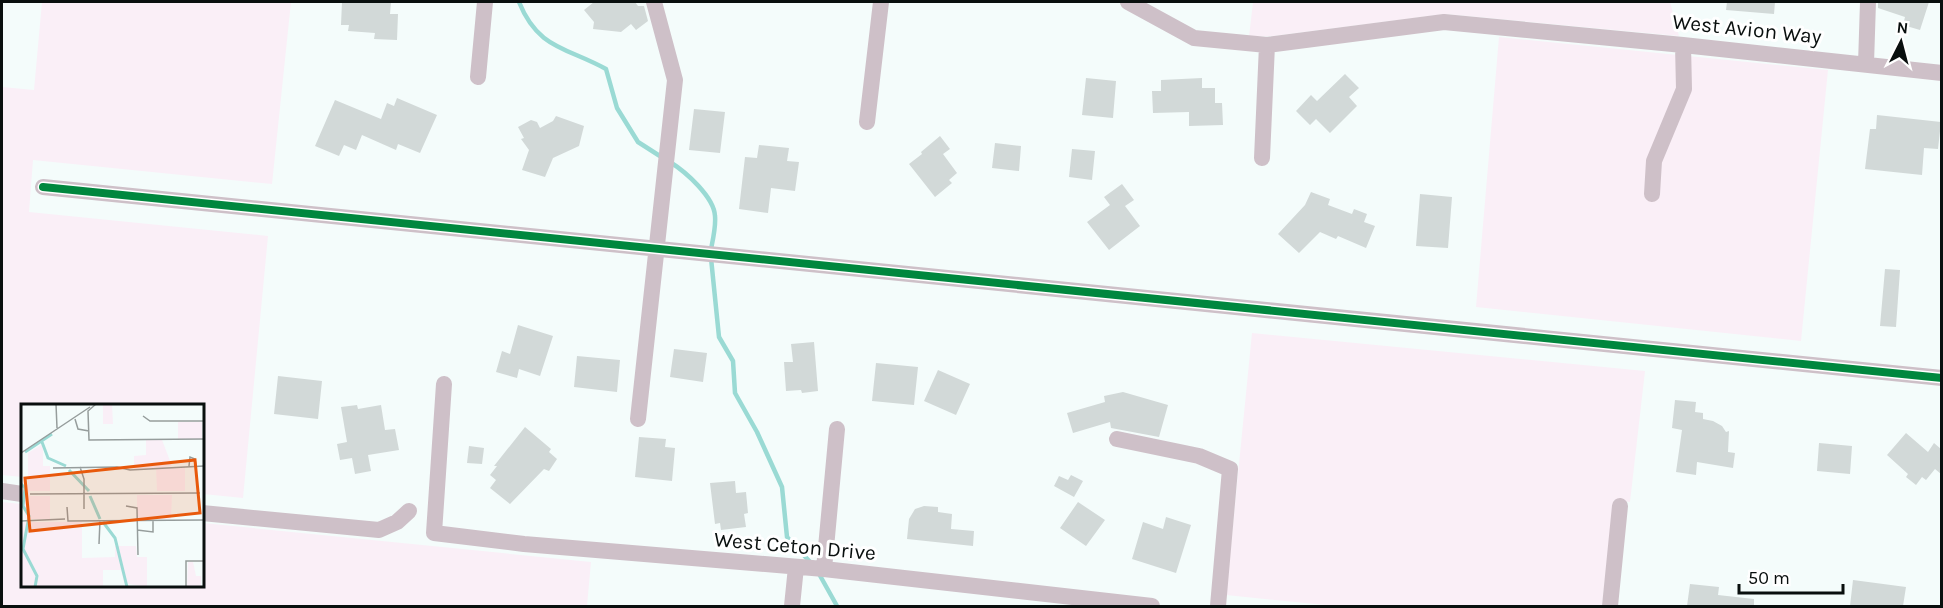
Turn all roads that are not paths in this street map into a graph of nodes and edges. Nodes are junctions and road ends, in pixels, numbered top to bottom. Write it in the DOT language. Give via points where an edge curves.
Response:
graph roads {
  1 [pos="485,2"];
  2 [pos="654,2"];
  3 [pos="881,2"];
  4 [pos="1128,2"];
  5 [pos="1868,2"];
  6 [pos="1267,45"];
  7 [pos="1683,45"];
  8 [pos="1866,64"];
  9 [pos="1941,73"];
  10 [pos="478,76"];
  11 [pos="867,122"];
  12 [pos="1262,158"];
  13 [pos="43,187"];
  14 [pos="1652,194"];
  15 [pos="657,248"];
  16 [pos="1941,378"];
  17 [pos="444,384"];
  18 [pos="638,419"];
  19 [pos="837,429"];
  20 [pos="1117,439"];
  21 [pos="2,491"];
  22 [pos="21,494"];
  23 [pos="1620,506"];
  24 [pos="409,511"];
  25 [pos="204,513"];
  26 [pos="796,567"];
  27 [pos="824,569"];
  28 [pos="792,606"];
  29 [pos="1152,606"];
  30 [pos="1218,606"];
  31 [pos="1610,606"];
  1 -- 10 [label="street"];
  2 -- 15 [label="street" via="675,80"];
  3 -- 11 [label="street"];
  4 -- 6 [label="street, West Avion Way" via="1194,38"];
  5 -- 8 [label="street"];
  6 -- 7 [label="street, West Avion Way" via="1444,22"];
  6 -- 12 [label="street"];
  7 -- 8 [label="street, West Avion Way"];
  7 -- 14 [label="street" via="1684,89 1654,160"];
  8 -- 9 [label="street, West Avion Way"];
  13 -- 15 [label="street"];
  15 -- 16 [label="street"];
  15 -- 18 [label="street"];
  17 -- 26 [label="street, West Ceton Drive" via="435,533"];
  19 -- 27 [label="street"];
  20 -- 30 [label="street" via="1199,456 1230,469"];
  21 -- 22 [label="street"];
  23 -- 31 [label="street"];
  24 -- 25 [label="street" via="379,530"];
  26 -- 27 [label="street, West Ceton Drive"];
  26 -- 28 [label="street"];
  27 -- 29 [label="street, West Ceton Drive"];
}
